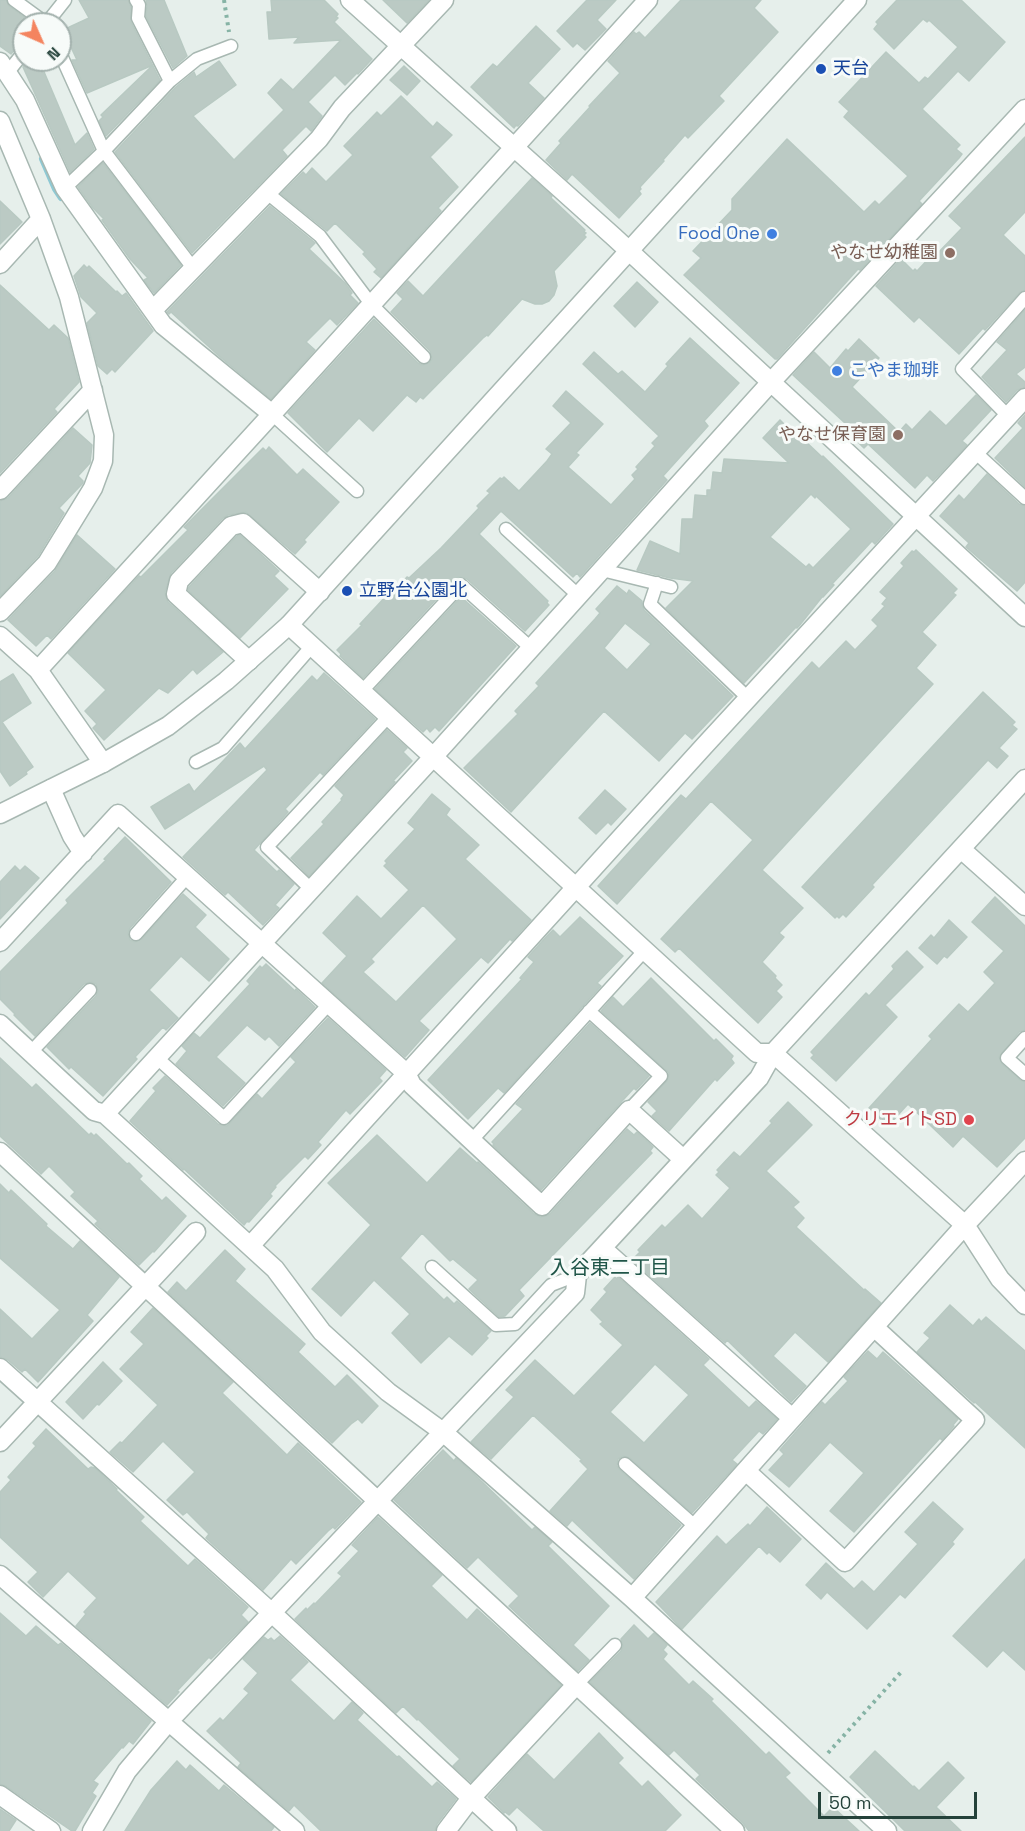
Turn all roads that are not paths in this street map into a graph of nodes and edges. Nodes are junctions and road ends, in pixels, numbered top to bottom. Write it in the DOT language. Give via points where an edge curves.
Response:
graph roads {
  1 [pos="14,0"];
  2 [pos="136,0"];
  3 [pos="350,0"];
  4 [pos="444,0"];
  5 [pos="648,0"];
  6 [pos="857,0"];
  7 [pos="30,12"];
  8 [pos="231,46"];
  9 [pos="402,46"];
  10 [pos="4,67"];
  11 [pos="69,72"];
  12 [pos="170,81"];
  13 [pos="1025,110"];
  14 [pos="0,121"];
  15 [pos="515,147"];
  16 [pos="104,151"];
  17 [pos="65,188"];
  18 [pos="266,192"];
  19 [pos="41,219"];
  20 [pos="628,251"];
  21 [pos="0,264"];
  22 [pos="193,268"];
  23 [pos="1025,298"];
  24 [pos="371,304"];
  25 [pos="153,309"];
  26 [pos="424,357"];
  27 [pos="771,382"];
  28 [pos="93,390"];
  29 [pos="1025,398"];
  30 [pos="272,414"];
  31 [pos="1008,416"];
  32 [pos="975,452"];
  33 [pos="0,490"];
  34 [pos="357,491"];
  35 [pos="1025,498"];
  36 [pos="915,517"];
  37 [pos="506,529"];
  38 [pos="602,570"];
  39 [pos="657,583"];
  40 [pos="671,587"];
  41 [pos="320,592"];
  42 [pos="579,596"];
  43 [pos="0,612"];
  44 [pos="1025,617"];
  45 [pos="289,625"];
  46 [pos="0,636"];
  47 [pos="312,646"];
  48 [pos="532,648"];
  49 [pos="249,661"];
  50 [pos="38,670"];
  51 [pos="362,691"];
  52 [pos="749,699"];
  53 [pos="389,716"];
  54 [pos="434,756"];
  55 [pos="196,762"];
  56 [pos="103,763"];
  57 [pos="1025,779"];
  58 [pos="51,789"];
  59 [pos="0,814"];
  60 [pos="961,849"];
  61 [pos="82,853"];
  62 [pos="187,877"];
  63 [pos="576,887"];
  64 [pos="312,890"];
  65 [pos="1025,906"];
  66 [pos="135,934"];
  67 [pos="0,942"];
  68 [pos="262,944"];
  69 [pos="645,950"];
  70 [pos="90,990"];
  71 [pos="329,1004"];
  72 [pos="589,1011"];
  73 [pos="0,1024"];
  74 [pos="1025,1038"];
  75 [pos="31,1052"];
  76 [pos="773,1053"];
  77 [pos="156,1057"];
  78 [pos="406,1073"];
  79 [pos="1025,1074"];
  80 [pos="629,1110"];
  81 [pos="105,1114"];
  82 [pos="472,1140"];
  83 [pos="0,1152"];
  84 [pos="683,1159"];
  85 [pos="1025,1161"];
  86 [pos="965,1225"];
  87 [pos="196,1232"];
  88 [pos="250,1246"];
  89 [pos="602,1248"];
  90 [pos="432,1267"];
  91 [pos="577,1275"];
  92 [pos="146,1287"];
  93 [pos="1025,1305"];
  94 [pos="874,1327"];
  95 [pos="0,1368"];
  96 [pos="37,1402"];
  97 [pos="792,1418"];
  98 [pos="443,1432"];
  99 [pos="0,1442"];
  100 [pos="625,1464"];
  101 [pos="746,1471"];
  102 [pos="377,1500"];
  103 [pos="696,1527"];
  104 [pos="0,1575"];
  105 [pos="632,1598"];
  106 [pos="272,1613"];
  107 [pos="615,1646"];
  108 [pos="576,1685"];
  109 [pos="169,1721"];
  110 [pos="0,1795"];
  111 [pos="471,1798"];
  112 [pos="51,1831"];
  113 [pos="92,1831"];
  114 [pos="295,1831"];
  115 [pos="446,1831"];
  116 [pos="507,1831"];
  117 [pos="735,1831"];
  118 [pos="887,1831"];
  1 -- 7 [label="lane"];
  2 -- 12 [label="lane" via="138,18"];
  3 -- 9 [label="street"];
  4 -- 9 [label="street"];
  5 -- 15 [label="street"];
  6 -- 20 [label="street"];
  8 -- 12 [label="lane" via="197,59"];
  9 -- 15 [label="street"];
  9 -- 18 [label="street"];
  10 -- 17 [label="street" via="25,100"];
  11 -- 16 [label="lane"];
  12 -- 16 [label="lane"];
  13 -- 27 [label="street"];
  14 -- 19 [label="street"];
  15 -- 20 [label="street"];
  15 -- 24 [label="street"];
  16 -- 17 [label="lane"];
  16 -- 22 [label="lane"];
  17 -- 25 [label="street"];
  18 -- 22 [label="street"];
  18 -- 24 [label="lane" via="320,236"];
  19 -- 21 [label="street"];
  19 -- 28 [label="street" via="69,297"];
  20 -- 27 [label="street"];
  20 -- 41 [label="street"];
  22 -- 25 [label="street"];
  23 -- 31 [label="lane" via="962,369"];
  24 -- 26 [label="lane"];
  24 -- 30 [label="street"];
  25 -- 30 [label="street" via="163,325"];
  27 -- 36 [label="street"];
  27 -- 38 [label="street"];
  28 -- 33 [label="street"];
  28 -- 43 [label="street" via="104,435 103,462 93,488 47,563"];
  29 -- 31 [label="street"];
  30 -- 34 [label="lane"];
  30 -- 50 [label="street"];
  31 -- 32 [label="street"];
  32 -- 35 [label="lane"];
  32 -- 36 [label="street"];
  36 -- 44 [label="street"];
  36 -- 52 [label="street"];
  37 -- 42 [label="lane"];
  38 -- 39 [label="lane"];
  38 -- 42 [label="street"];
  39 -- 40 [label="lane"];
  39 -- 52 [label="lane" via="650,604"];
  41 -- 45 [label="street"];
  41 -- 49 [label="street" via="243,523 231,526 179,581 176,594"];
  42 -- 48 [label="street"];
  45 -- 47 [label="street"];
  45 -- 49 [label="street"];
  46 -- 50 [label="street"];
  47 -- 51 [label="street"];
  47 -- 55 [label="lane" via="223,748"];
  48 -- 51 [label="lane" via="461,585"];
  48 -- 54 [label="street"];
  49 -- 56 [label="street" via="168,726"];
  50 -- 56 [label="street"];
  51 -- 53 [label="street"];
  52 -- 63 [label="street"];
  53 -- 54 [label="street"];
  53 -- 64 [label="lane" via="267,847"];
  54 -- 63 [label="street"];
  54 -- 64 [label="street"];
  56 -- 58 [label="street"];
  57 -- 60 [label="street"];
  58 -- 59 [label="street"];
  58 -- 61 [label="street"];
  60 -- 65 [label="street"];
  60 -- 76 [label="street"];
  61 -- 62 [label="street" via="118,814"];
  61 -- 67 [label="street"];
  62 -- 66 [label="lane"];
  62 -- 68 [label="street"];
  63 -- 69 [label="street"];
  63 -- 78 [label="street"];
  64 -- 68 [label="street"];
  68 -- 71 [label="street"];
  68 -- 77 [label="street"];
  69 -- 72 [label="lane"];
  69 -- 76 [label="street" via="757,1053"];
  70 -- 75 [label="lane"];
  71 -- 77 [label="lane" via="224,1118"];
  71 -- 78 [label="street"];
  72 -- 80 [label="lane" via="661,1076"];
  72 -- 82 [label="lane"];
  73 -- 75 [label="street"];
  74 -- 79 [label="lane" via="1007,1058"];
  75 -- 81 [label="street" via="94,1111"];
  76 -- 84 [label="street" via="759,1078"];
  76 -- 86 [label="street"];
  77 -- 81 [label="street"];
  78 -- 82 [label="street" via="412,1085"];
  78 -- 88 [label="street"];
  80 -- 82 [label="street" via="542,1206"];
  80 -- 84 [label="street"];
  81 -- 88 [label="street"];
  83 -- 92 [label="street"];
  84 -- 89 [label="street"];
  85 -- 86 [label="street"];
  86 -- 93 [label="street" via="1000,1279"];
  86 -- 94 [label="street"];
  87 -- 92 [label="street"];
  88 -- 98 [label="street" via="275,1269 322,1332 388,1392"];
  89 -- 91 [label="street"];
  89 -- 97 [label="street"];
  90 -- 91 [label="lane" via="496,1325 515,1324 551,1285"];
  91 -- 98 [label="street" via="574,1293"];
  92 -- 96 [label="street"];
  92 -- 102 [label="street"];
  94 -- 97 [label="street"];
  94 -- 101 [label="street" via="975,1420 845,1562"];
  95 -- 96 [label="street"];
  96 -- 99 [label="street"];
  96 -- 106 [label="street"];
  97 -- 101 [label="street"];
  98 -- 102 [label="street"];
  98 -- 105 [label="street"];
  100 -- 103 [label="lane"];
  101 -- 103 [label="street"];
  102 -- 106 [label="street"];
  102 -- 108 [label="street"];
  103 -- 105 [label="street"];
  104 -- 109 [label="street"];
  105 -- 118 [label="street"];
  106 -- 109 [label="street"];
  106 -- 111 [label="street"];
  107 -- 108 [label="lane"];
  108 -- 111 [label="street"];
  108 -- 117 [label="street"];
  109 -- 113 [label="street" via="127,1772"];
  109 -- 114 [label="street"];
  110 -- 112 [label="street"];
  111 -- 115 [label="street"];
  111 -- 116 [label="street"];
}
